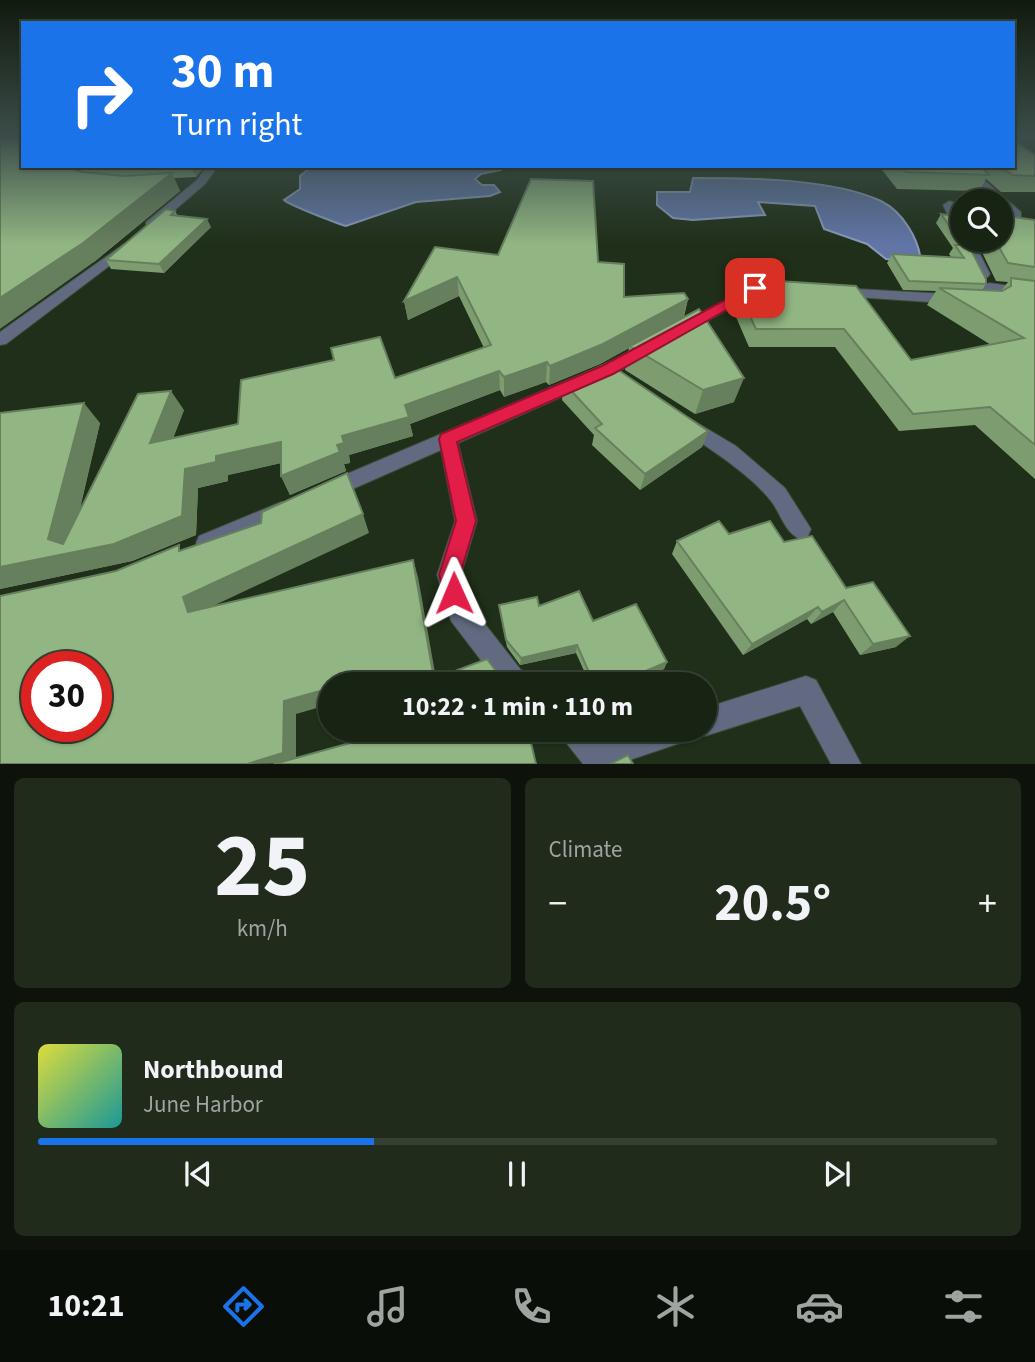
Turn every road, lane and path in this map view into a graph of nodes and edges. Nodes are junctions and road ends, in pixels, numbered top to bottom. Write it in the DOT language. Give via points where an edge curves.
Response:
graph roads {
  1 [pos="207,174"];
  2 [pos="970,174"];
  3 [pos="201,182"];
  4 [pos="180,186"];
  5 [pos="1013,214"];
  6 [pos="1017,215"];
  7 [pos="1035,217"];
  8 [pos="972,252"];
  9 [pos="989,287"];
  10 [pos="769,289"];
  11 [pos="824,292"];
  12 [pos="1035,293"];
  13 [pos="0,340"];
  14 [pos="607,370"];
  15 [pos="629,385"];
  16 [pos="674,415"];
  17 [pos="448,439"];
  18 [pos="800,529"];
  19 [pos="184,553"];
  20 [pos="507,672"];
  21 [pos="717,718"];
  22 [pos="584,742"];
  23 [pos="641,742"];
  24 [pos="847,764"];
  1 -- 3 [label="street"];
  2 -- 6 [label="street"];
  3 -- 4 [label="street"];
  3 -- 13 [label="street" via="101,267"];
  5 -- 6 [label="street"];
  6 -- 7 [label="street"];
  8 -- 9 [label="street"];
  9 -- 11 [label="street" via="989,301"];
  9 -- 12 [label="street"];
  10 -- 14 [label="street" via="755,288"];
  14 -- 15 [label="street"];
  14 -- 17 [label="street"];
  16 -- 18 [label="street" via="729,452 778,494"];
  17 -- 19 [label="street"];
  17 -- 20 [label="street" via="466,521 449,575 460,612"];
  21 -- 24 [label="street" via="806,690"];
  22 -- 23 [label="street" via="596,756"];
}
